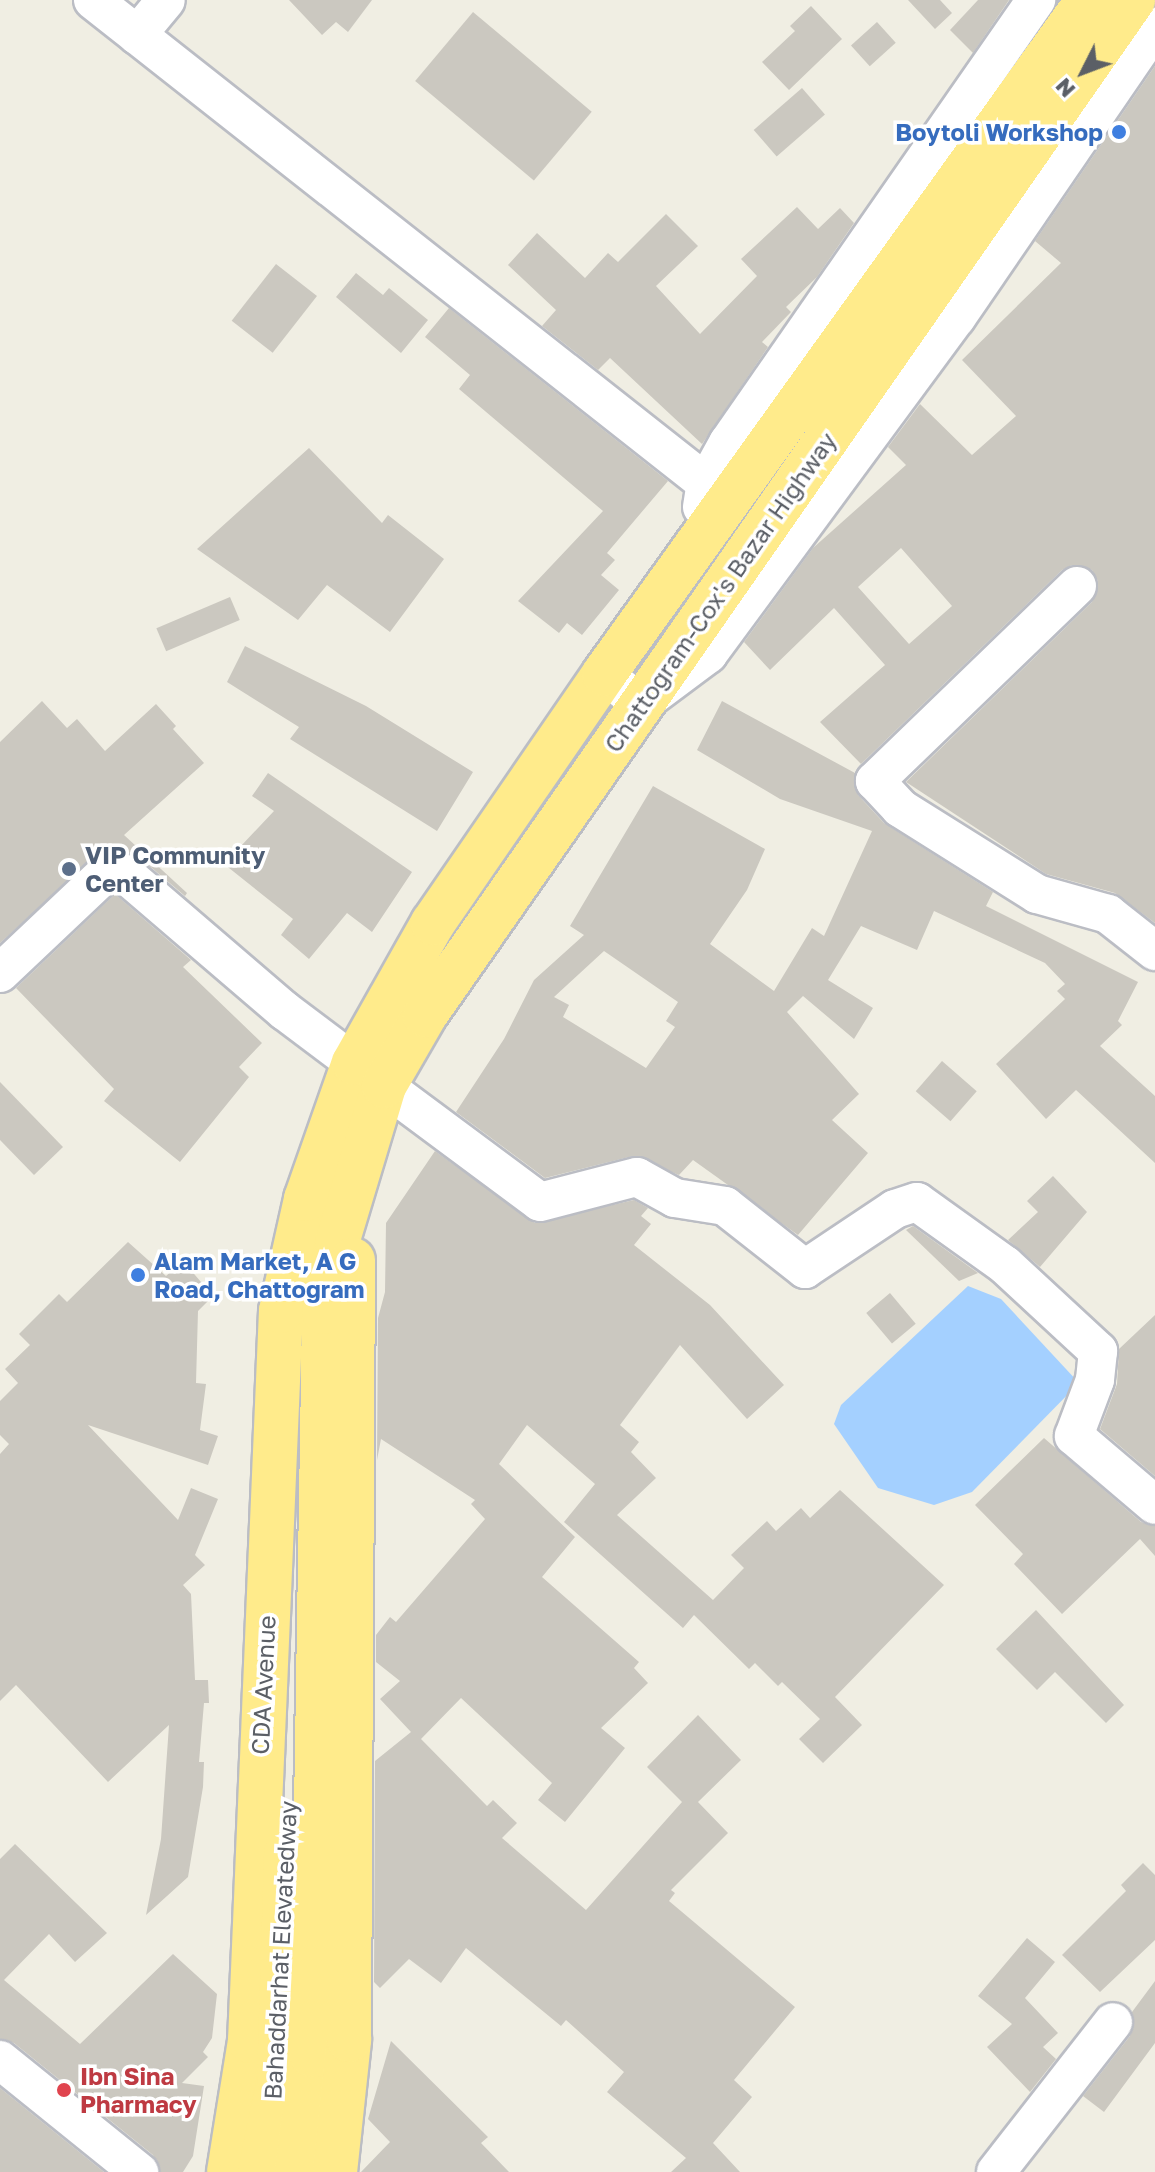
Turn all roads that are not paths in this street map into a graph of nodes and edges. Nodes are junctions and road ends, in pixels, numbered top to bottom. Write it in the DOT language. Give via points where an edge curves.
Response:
graph roads {
  1 [pos="93,0"];
  2 [pos="166,0"];
  3 [pos="1036,0"];
  4 [pos="1088,0"];
  5 [pos="1133,0"];
  6 [pos="1155,27"];
  7 [pos="137,35"];
  8 [pos="706,483"];
  9 [pos="695,549"];
  10 [pos="1077,586"];
  11 [pos="604,674"];
  12 [pos="641,704"];
  13 [pos="1155,951"];
  14 [pos="0,973"];
  15 [pos="369,1074"];
  16 [pos="306,1199"];
  17 [pos="352,1206"];
  18 [pos="311,1312"];
  19 [pos="1155,1505"];
  20 [pos="1113,2022"];
  21 [pos="0,2060"];
  22 [pos="139,2172"];
  23 [pos="229,2172"];
  24 [pos="260,2172"];
  25 [pos="297,2172"];
  26 [pos="335,2172"];
  27 [pos="996,2172"];
  1 -- 7 [label="street"];
  2 -- 7 [label="street"];
  3 -- 8 [label="street" via="896,207 812,320"];
  4 -- 9 [label="highway, Chattogram-Cox's Bazar Highway"];
  5 -- 12 [label="highway, Chattogram-Cox's Bazar Highway"];
  6 -- 12 [label="street" via="956,318 708,654"];
  7 -- 8 [label="street"];
  8 -- 9 [label="street"];
  9 -- 11 [label="highway, Chattogram-Cox's Bazar Highway"];
  10 -- 13 [label="street" via="875,781 900,808 1037,894 1108,914"];
  11 -- 12 [label="street"];
  11 -- 15 [label="highway, Chattogram-Cox's Bazar Highway" via="433,923"];
  12 -- 15 [label="highway, Chattogram-Cox's Bazar Highway" via="425,1015"];
  14 -- 15 [label="street" via="109,870 125,874 285,1011"];
  15 -- 16 [label="highway, Chattogram-Cox's Bazar Highway"];
  15 -- 17 [label="highway, Chattogram-Cox's Bazar Highway"];
  15 -- 19 [label="street" via="540,1202 637,1177 675,1198 725,1206 805,1269 895,1209 917,1202 1005,1265 1098,1351 1095,1380 1074,1436"];
  16 -- 18 [label="highway, Bahaddarhat Elevatedway"];
  16 -- 23 [label="highway, CDA Avenue" via="281,1311 250,2041"];
  17 -- 18 [label="highway, Bahaddarhat Elevatedway"];
  17 -- 26 [label="highway" via="349,2040"];
  18 -- 24 [label="highway, Bahaddarhat Elevatedway" via="279,2079"];
  18 -- 25 [label="highway, Bahaddarhat Elevatedway" via="312,2055"];
  20 -- 27 [label="street"];
  21 -- 22 [label="street"];
}
